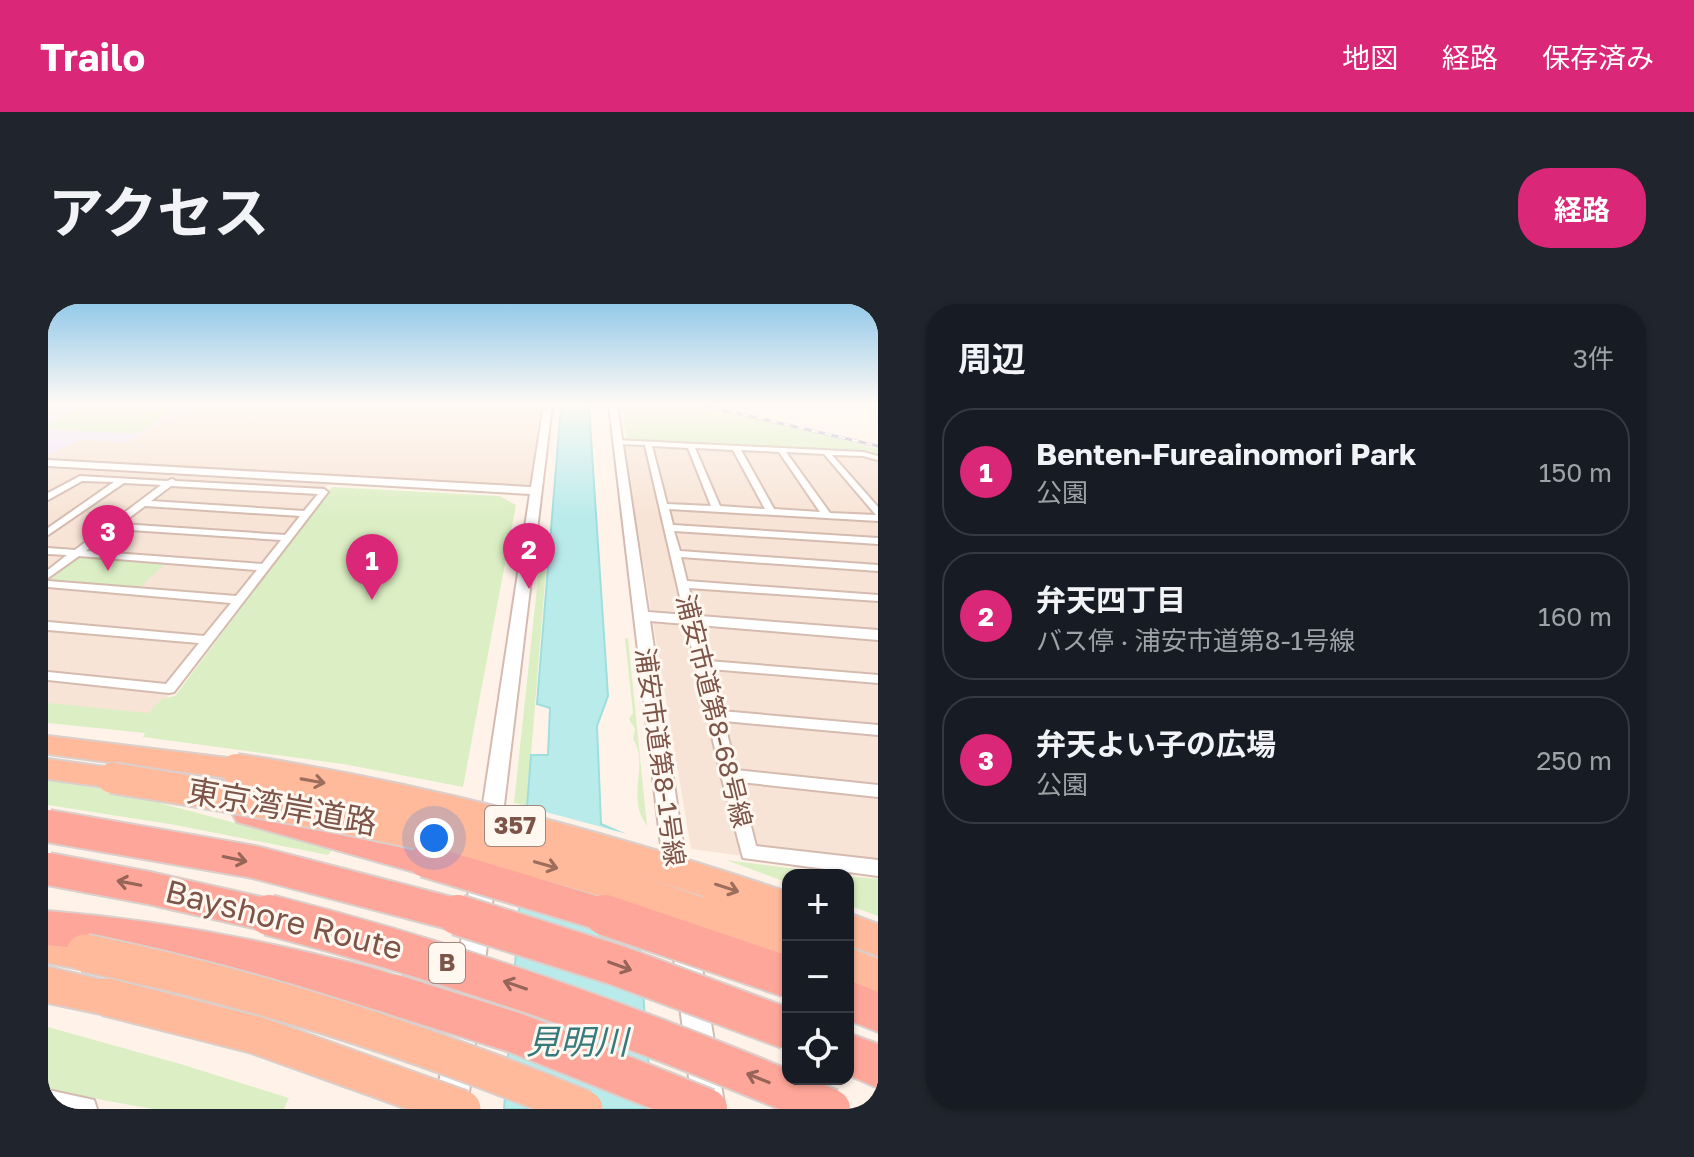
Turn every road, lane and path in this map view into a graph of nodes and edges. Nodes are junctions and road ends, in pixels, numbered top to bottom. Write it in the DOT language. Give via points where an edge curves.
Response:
graph roads {
  1 [pos="618,442"];
  2 [pos="543,443"];
  3 [pos="635,443"];
  4 [pos="648,443"];
  5 [pos="691,446"];
  6 [pos="736,448"];
  7 [pos="781,450"];
  8 [pos="826,452"];
  9 [pos="878,458"];
  10 [pos="52,465"];
  11 [pos="185,471"];
  12 [pos="123,480"];
  13 [pos="168,483"];
  14 [pos="536,491"];
  15 [pos="48,497"];
  16 [pos="142,503"];
  17 [pos="664,506"];
  18 [pos="717,509"];
  19 [pos="771,512"];
  20 [pos="308,514"];
  21 [pos="827,515"];
  22 [pos="878,515"];
  23 [pos="112,526"];
  24 [pos="669,528"];
  25 [pos="48,532"];
  26 [pos="288,538"];
  27 [pos="878,541"];
  28 [pos="48,551"];
  29 [pos="76,553"];
  30 [pos="676,554"];
  31 [pos="265,567"];
  32 [pos="878,568"];
  33 [pos="48,575"];
  34 [pos="48,584"];
  35 [pos="683,584"];
  36 [pos="878,598"];
  37 [pos="240,600"];
  38 [pos="642,616"];
  39 [pos="692,620"];
  40 [pos="48,626"];
  41 [pos="878,635"];
  42 [pos="208,640"];
  43 [pos="702,664"];
  44 [pos="48,676"];
  45 [pos="878,679"];
  46 [pos="715,715"];
  47 [pos="878,730"];
  48 [pos="48,745"];
  49 [pos="48,769"];
  50 [pos="729,775"];
  51 [pos="112,778"];
  52 [pos="878,791"];
  53 [pos="48,826"];
  54 [pos="878,868"];
  55 [pos="48,869"];
  56 [pos="782,906"];
  57 [pos="48,928"];
  58 [pos="854,931"];
  59 [pos="878,940"];
  60 [pos="782,941"];
  61 [pos="92,942"];
  62 [pos="48,946"];
  63 [pos="854,967"];
  64 [pos="782,975"];
  65 [pos="878,977"];
  66 [pos="48,985"];
  67 [pos="854,1002"];
  68 [pos="878,1012"];
  69 [pos="782,1027"];
  70 [pos="854,1056"];
  71 [pos="878,1066"];
  72 [pos="48,1102"];
  73 [pos="85,1109"];
  74 [pos="451,1109"];
  75 [pos="462,1109"];
  76 [pos="584,1109"];
  77 [pos="708,1109"];
  78 [pos="830,1109"];
  1 -- 38 [label="street, 浦安市道第8-1号線"];
  2 -- 14 [label="street"];
  3 -- 4 [label="street"];
  4 -- 5 [label="street"];
  4 -- 17 [label="street, 浦安市道第8-68号線"];
  5 -- 6 [label="street"];
  5 -- 18 [label="street"];
  6 -- 7 [label="street"];
  6 -- 19 [label="street"];
  7 -- 8 [label="street"];
  7 -- 21 [label="street"];
  8 -- 9 [label="street"];
  8 -- 22 [label="street"];
  10 -- 11 [label="street"];
  11 -- 13 [label="street"];
  11 -- 14 [label="street"];
  12 -- 13 [label="street"];
  12 -- 15 [label="street" via="80,478"];
  12 -- 25 [label="street"];
  13 -- 16 [label="street"];
  13 -- 20 [label="street" via="324,492"];
  14 -- 74 [label="street"];
  16 -- 20 [label="street"];
  16 -- 23 [label="street"];
  17 -- 18 [label="street"];
  17 -- 24 [label="street, 浦安市道第8-68号線"];
  18 -- 19 [label="street"];
  19 -- 21 [label="street"];
  20 -- 26 [label="street"];
  21 -- 22 [label="street"];
  23 -- 26 [label="street"];
  23 -- 29 [label="street"];
  24 -- 27 [label="street"];
  24 -- 30 [label="street, 浦安市道第8-68号線"];
  26 -- 31 [label="street"];
  28 -- 29 [label="street"];
  29 -- 31 [label="street"];
  29 -- 33 [label="street"];
  30 -- 32 [label="street"];
  30 -- 35 [label="street, 浦安市道第8-68号線"];
  31 -- 37 [label="street"];
  34 -- 37 [label="street"];
  35 -- 36 [label="street"];
  35 -- 39 [label="street, 浦安市道第8-68号線"];
  37 -- 42 [label="street"];
  38 -- 39 [label="street"];
  38 -- 77 [label="street, 浦安市道第8-1号線"];
  39 -- 41 [label="street"];
  39 -- 43 [label="street, 浦安市道第8-68号線"];
  40 -- 42 [label="street"];
  42 -- 44 [label="street" via="169,689"];
  43 -- 45 [label="street"];
  43 -- 46 [label="street, 浦安市道第8-68号線"];
  46 -- 47 [label="street"];
  46 -- 50 [label="street, 浦安市道第8-68号線"];
  48 -- 56 [label="highway, 357, one-way, bridge" via="352,788 637,859"];
  49 -- 51 [label="highway, 東京湾岸道路 / 357"];
  50 -- 52 [label="street"];
  50 -- 54 [label="street, 浦安市道第8-68号線" via="749,853"];
  51 -- 60 [label="highway, 東京湾岸道路 / 357, one-way, bridge" via="336,815 500,853"];
  51 -- 64 [label="highway, bridge" via="541,894"];
  53 -- 69 [label="highway, Bayshore Route / B, one-way, bridge" via="235,859 418,902 587,955"];
  78 -- 55 [label="highway, Bayshore Route / B, one-way, bridge" via="585,1009 405,949 212,900"];
  57 -- 61 [label="highway"];
  58 -- 59 [label="highway"];
  61 -- 62 [label="highway"];
  61 -- 76 [label="highway, bridge" via="176,971 282,998 483,1067"];
  61 -- 77 [label="highway, bridge" via="279,966 409,999 529,1038"];
  63 -- 65 [label="highway"];
  66 -- 75 [label="highway, bridge" via="256,1035"];
  67 -- 68 [label="highway"];
  70 -- 71 [label="highway"];
  72 -- 73 [label="street"];
}
